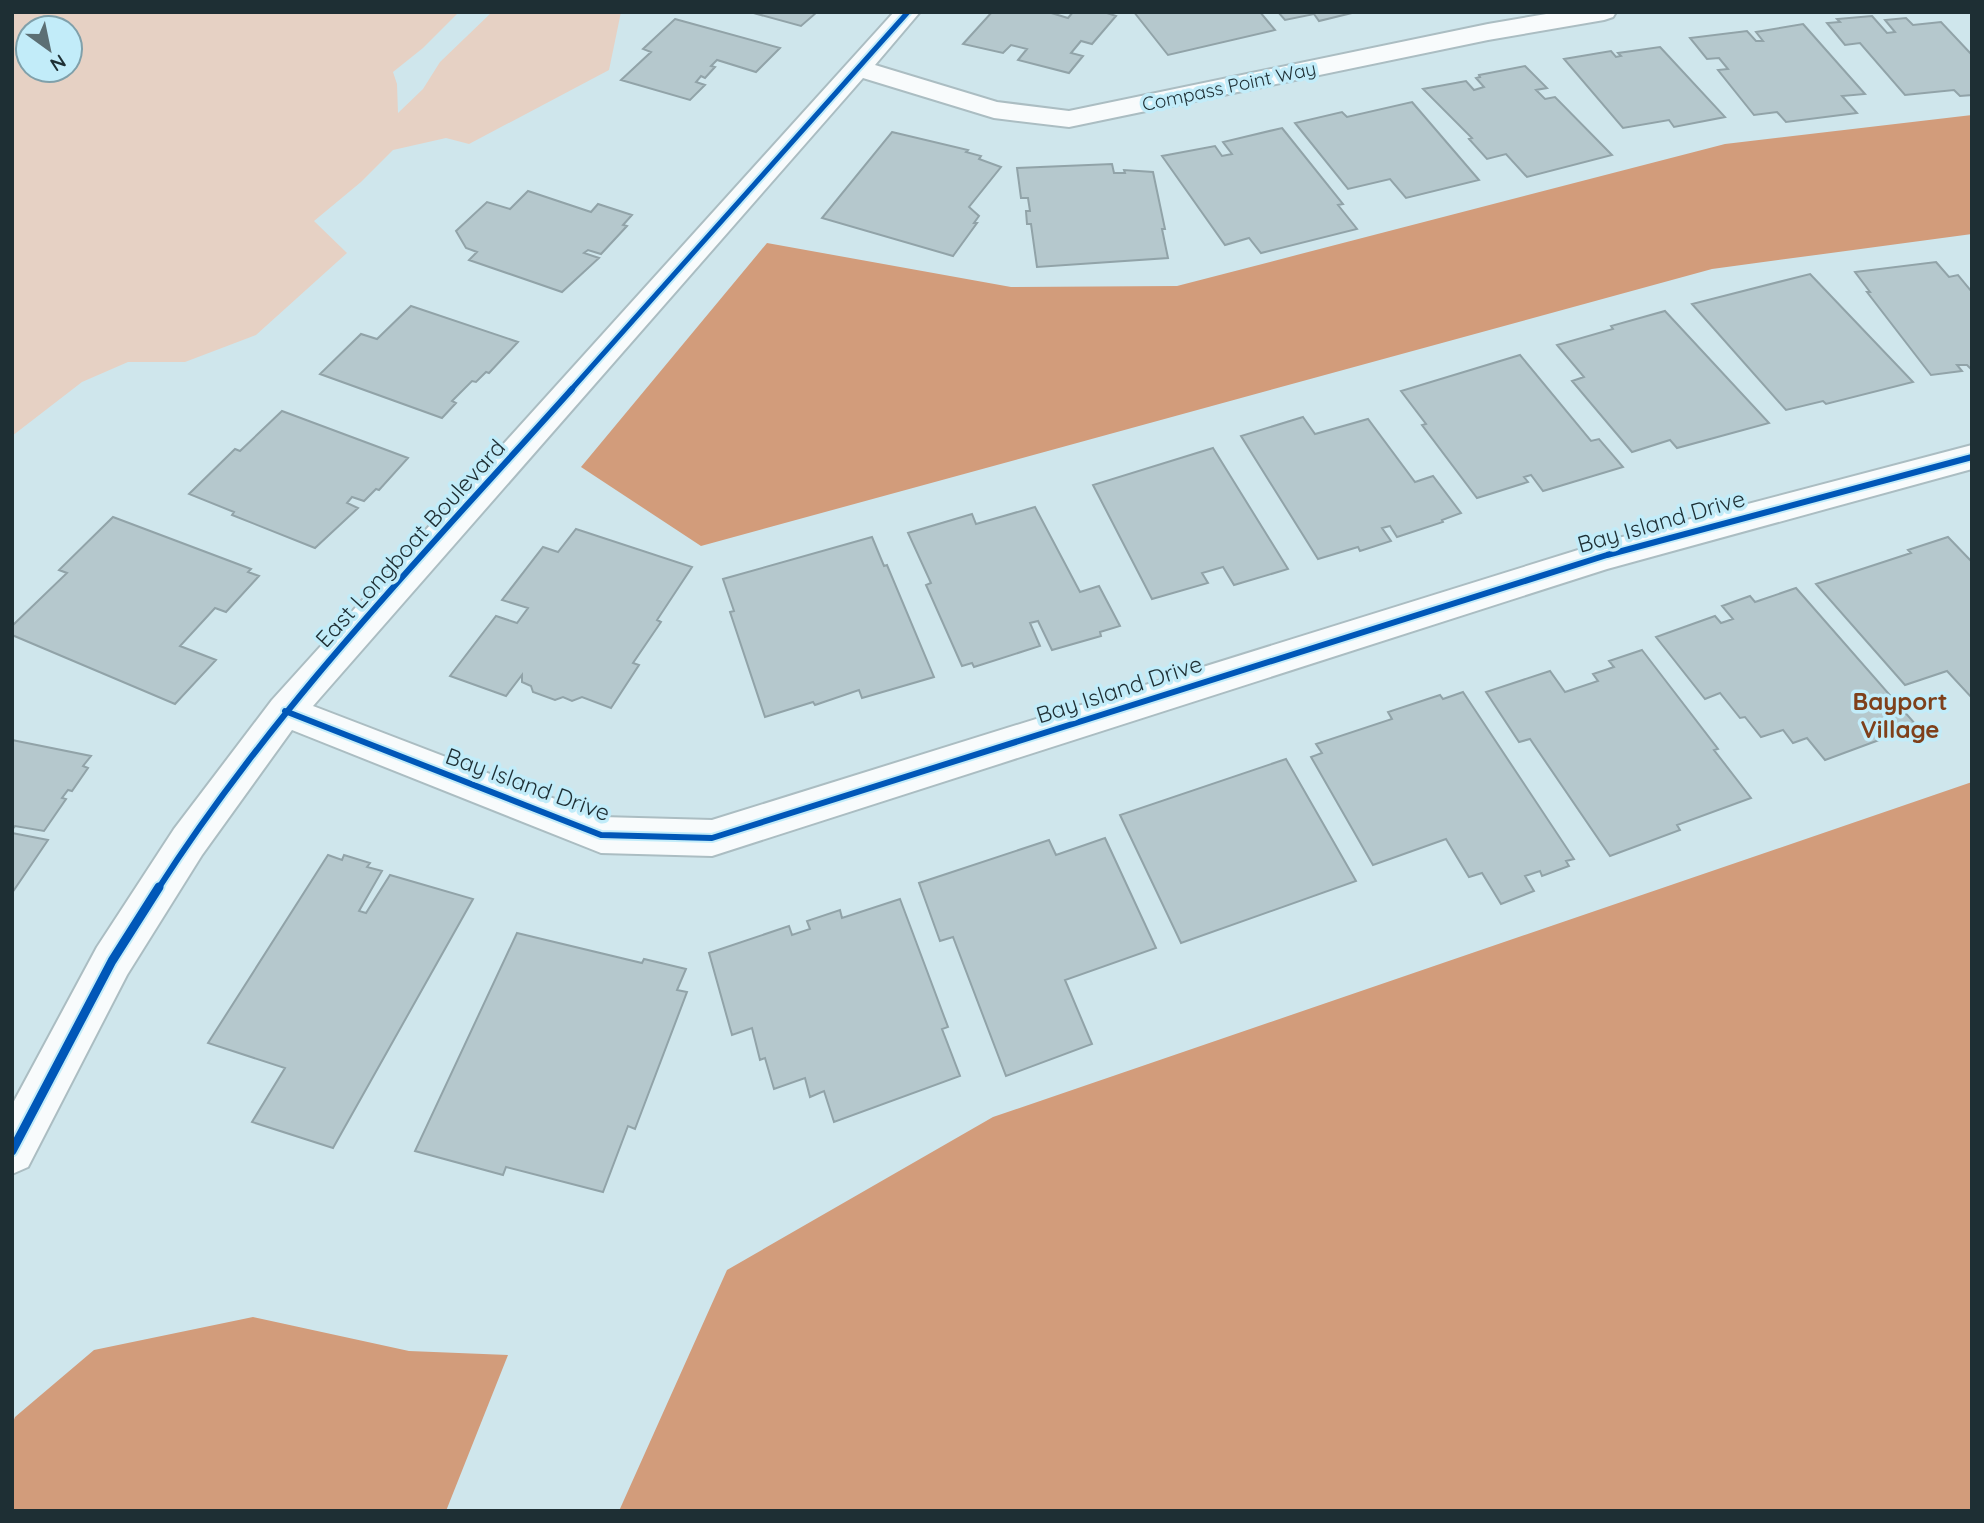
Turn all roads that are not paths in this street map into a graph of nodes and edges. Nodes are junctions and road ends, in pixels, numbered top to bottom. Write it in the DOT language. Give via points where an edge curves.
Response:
graph roads {
  1 [pos="908,12"];
  2 [pos="1604,12"];
  3 [pos="858,68"];
  4 [pos="1972,457"];
  5 [pos="285,711"];
  6 [pos="12,1151"];
  1 -- 3 [label="street, East Longboat Boulevard"];
  2 -- 3 [label="street, Compass Point Way" via="1069,119 994,110"];
  3 -- 5 [label="street, East Longboat Boulevard"];
  4 -- 5 [label="street, Bay Island Drive" via="1607,555 712,838 601,835"];
  5 -- 6 [label="street, East Longboat Boulevard" via="188,842 112,961"];
}
